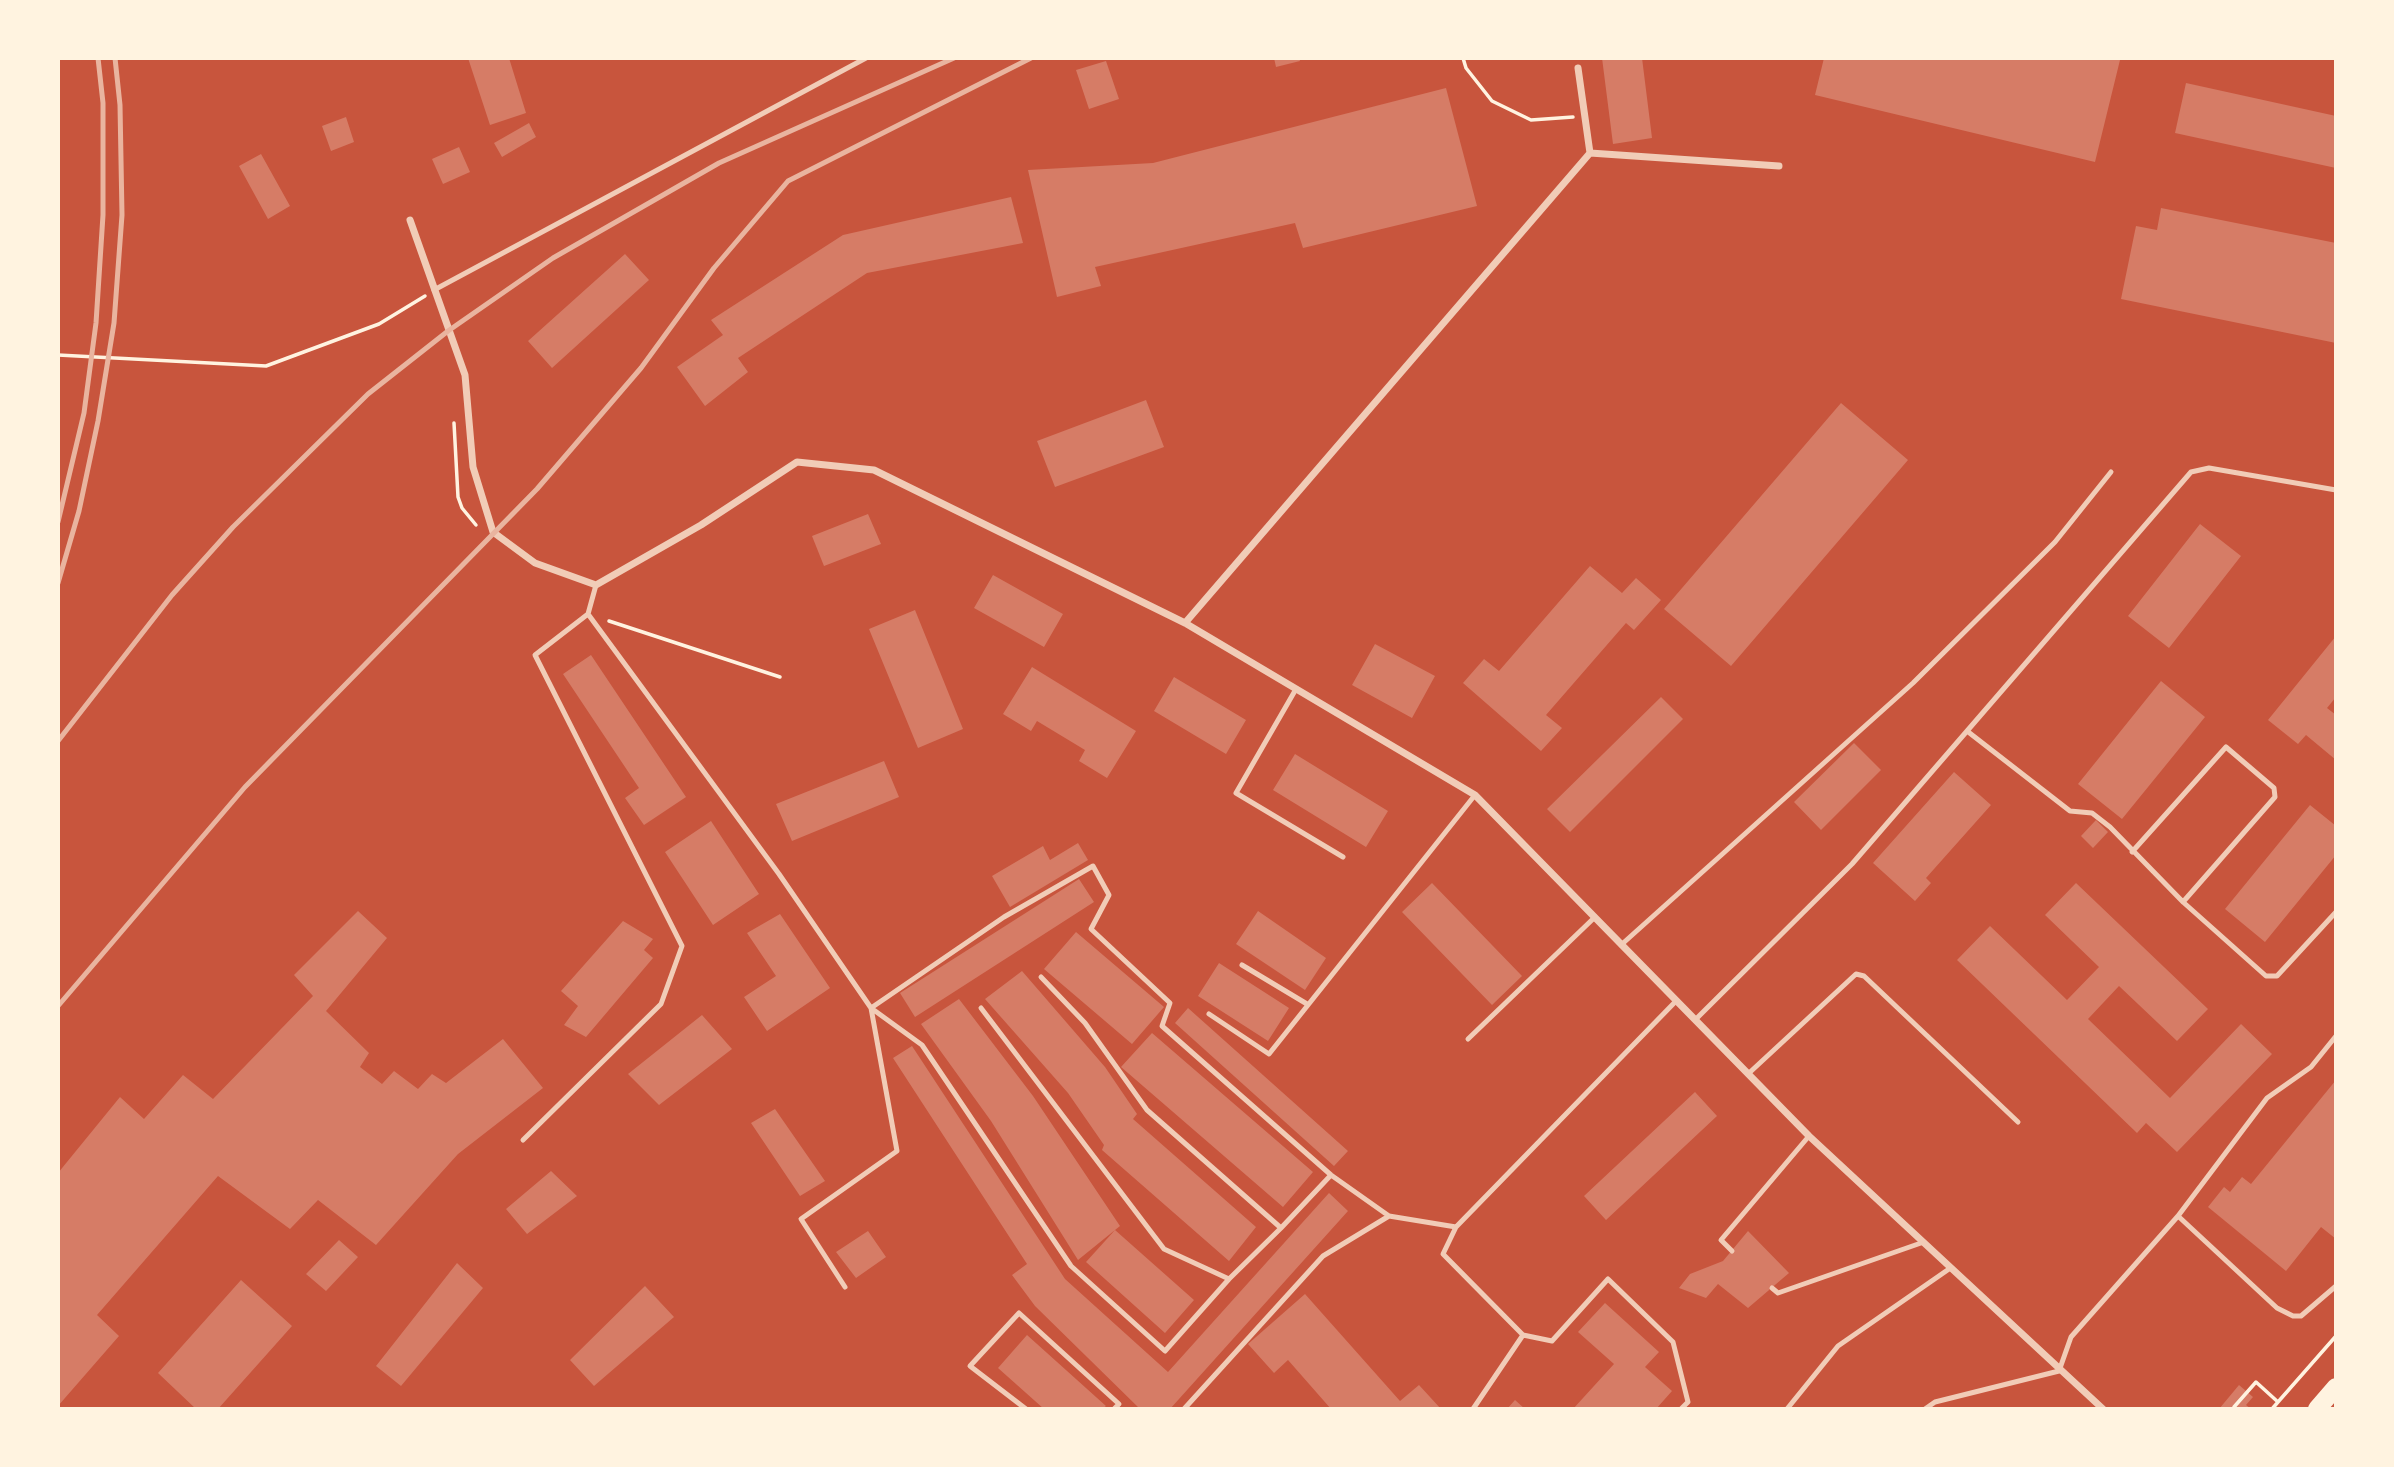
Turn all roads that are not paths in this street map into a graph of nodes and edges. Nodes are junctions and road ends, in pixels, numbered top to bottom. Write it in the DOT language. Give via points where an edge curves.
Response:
graph roads {
  1 [pos="866,58"];
  2 [pos="1578,68"];
  3 [pos="1590,153"];
  4 [pos="1779,166"];
  5 [pos="410,220"];
  6 [pos="434,290"];
  7 [pos="2111,472"];
  8 [pos="2336,490"];
  9 [pos="596,585"];
  10 [pos="587,614"];
  11 [pos="1185,623"];
  12 [pos="1296,688"];
  13 [pos="1967,731"];
  14 [pos="1475,795"];
  15 [pos="2132,852"];
  16 [pos="1343,857"];
  17 [pos="2183,902"];
  18 [pos="2336,912"];
  19 [pos="1595,917"];
  20 [pos="1621,944"];
  21 [pos="1242,965"];
  22 [pos="1041,977"];
  23 [pos="1676,1001"];
  24 [pos="1307,1004"];
  25 [pos="871,1008"];
  26 [pos="981,1008"];
  27 [pos="1209,1014"];
  28 [pos="1695,1020"];
  29 [pos="2336,1036"];
  30 [pos="1468,1039"];
  31 [pos="1748,1074"];
  32 [pos="2018,1122"];
  33 [pos="1809,1136"];
  34 [pos="523,1140"];
  35 [pos="1331,1175"];
  36 [pos="1389,1216"];
  37 [pos="2178,1216"];
  38 [pos="1456,1227"];
  39 [pos="1282,1228"];
  40 [pos="1921,1243"];
  41 [pos="1732,1251"];
  42 [pos="1949,1269"];
  43 [pos="1229,1279"];
  44 [pos="845,1286"];
  45 [pos="2336,1286"];
  46 [pos="1772,1287"];
  47 [pos="1523,1335"];
  48 [pos="2059,1371"];
  49 [pos="2336,1387"];
  50 [pos="1026,1409"];
  51 [pos="1114,1409"];
  52 [pos="1184,1409"];
  53 [pos="1473,1409"];
  54 [pos="1681,1409"];
  55 [pos="1787,1409"];
  56 [pos="1925,1409"];
  57 [pos="2102,1409"];
  58 [pos="2317,1409"];
  1 -- 6 [label="lane"];
  2 -- 3 [label="street"];
  3 -- 4 [label="street"];
  3 -- 11 [label="street"];
  5 -- 6 [label="street"];
  6 -- 9 [label="street" via="465,375 473,467 494,532 535,563"];
  7 -- 20 [label="lane" via="2055,542 1913,683"];
  8 -- 13 [label="lane" via="2209,468 2191,472"];
  9 -- 10 [label="lane"];
  9 -- 11 [label="street" via="701,525 797,462 874,470"];
  10 -- 25 [label="lane" via="779,874"];
  10 -- 34 [label="lane" via="535,655 682,946 661,1004"];
  11 -- 12 [label="street"];
  12 -- 14 [label="street"];
  12 -- 16 [label="lane" via="1236,793"];
  13 -- 15 [label="lane" via="2070,811 2092,813"];
  13 -- 28 [label="lane" via="1852,864"];
  14 -- 19 [label="street"];
  14 -- 24 [label="lane"];
  15 -- 17 [label="lane"];
  15 -- 17 [label="lane" via="2226,747 2274,788 2275,797"];
  17 -- 18 [label="lane" via="2271,978"];
  19 -- 20 [label="street"];
  19 -- 30 [label="lane"];
  20 -- 23 [label="street"];
  21 -- 24 [label="lane"];
  22 -- 39 [label="lane" via="1084,1023 1147,1110"];
  23 -- 28 [label="street"];
  23 -- 38 [label="lane"];
  24 -- 27 [label="lane" via="1269,1054"];
  25 -- 35 [label="lane" via="1004,917 1093,866 1109,895 1091,929 1170,1003 1162,1026"];
  25 -- 43 [label="lane" via="922,1045 1071,1266 1166,1351"];
  25 -- 44 [label="lane" via="897,1151 801,1219"];
  26 -- 43 [label="lane" via="1164,1249"];
  28 -- 31 [label="street"];
  29 -- 37 [label="lane" via="2311,1067 2267,1098"];
  31 -- 32 [label="lane" via="1856,974 1864,976"];
  31 -- 33 [label="street"];
  33 -- 40 [label="street"];
  33 -- 41 [label="lane" via="1721,1240"];
  35 -- 36 [label="lane"];
  35 -- 39 [label="lane"];
  36 -- 38 [label="lane"];
  36 -- 52 [label="lane" via="1323,1256"];
  37 -- 45 [label="lane" via="2277,1308 2293,1316 2301,1316"];
  37 -- 48 [label="lane" via="2071,1337"];
  38 -- 47 [label="lane" via="1443,1254"];
  39 -- 43 [label="lane"];
  40 -- 42 [label="street"];
  40 -- 46 [label="lane" via="1778,1293"];
  42 -- 48 [label="street"];
  42 -- 55 [label="lane" via="1838,1346"];
  47 -- 53 [label="lane"];
  47 -- 54 [label="lane" via="1552,1341 1608,1279 1672,1342 1688,1402"];
  48 -- 56 [label="lane" via="1935,1402"];
  48 -- 57 [label="street"];
  49 -- 58 [label="main road"];
  50 -- 51 [label="lane" via="970,1366 1018,1313 1119,1404"];
}
